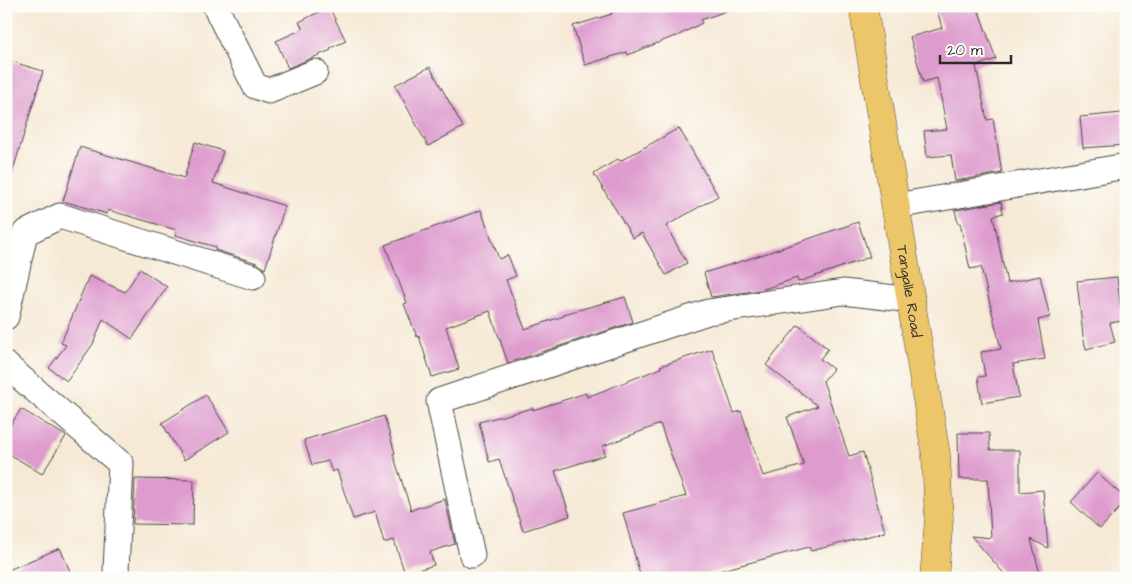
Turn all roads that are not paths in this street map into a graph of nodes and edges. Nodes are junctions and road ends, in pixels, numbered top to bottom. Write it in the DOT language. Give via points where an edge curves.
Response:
graph roads {
  1 [pos="215,6"];
  2 [pos="863,6"];
  3 [pos="315,72"];
  4 [pos="1126,166"];
  5 [pos="896,206"];
  6 [pos="253,276"];
  7 [pos="912,300"];
  8 [pos="6,317"];
  9 [pos="6,365"];
  10 [pos="472,555"];
  11 [pos="119,578"];
  12 [pos="934,578"];
  1 -- 3 [label="street" via="255,86 269,92"];
  2 -- 5 [label="highway, Tangalle Road"];
  4 -- 5 [label="street"];
  5 -- 7 [label="highway, Tangalle Road"];
  6 -- 8 [label="street" via="60,216 25,233"];
  7 -- 10 [label="street" via="844,292 708,312 440,401"];
  7 -- 12 [label="highway, Tangalle Road" via="936,455 939,519"];
  9 -- 11 [label="street" via="121,464 116,571"];
}
